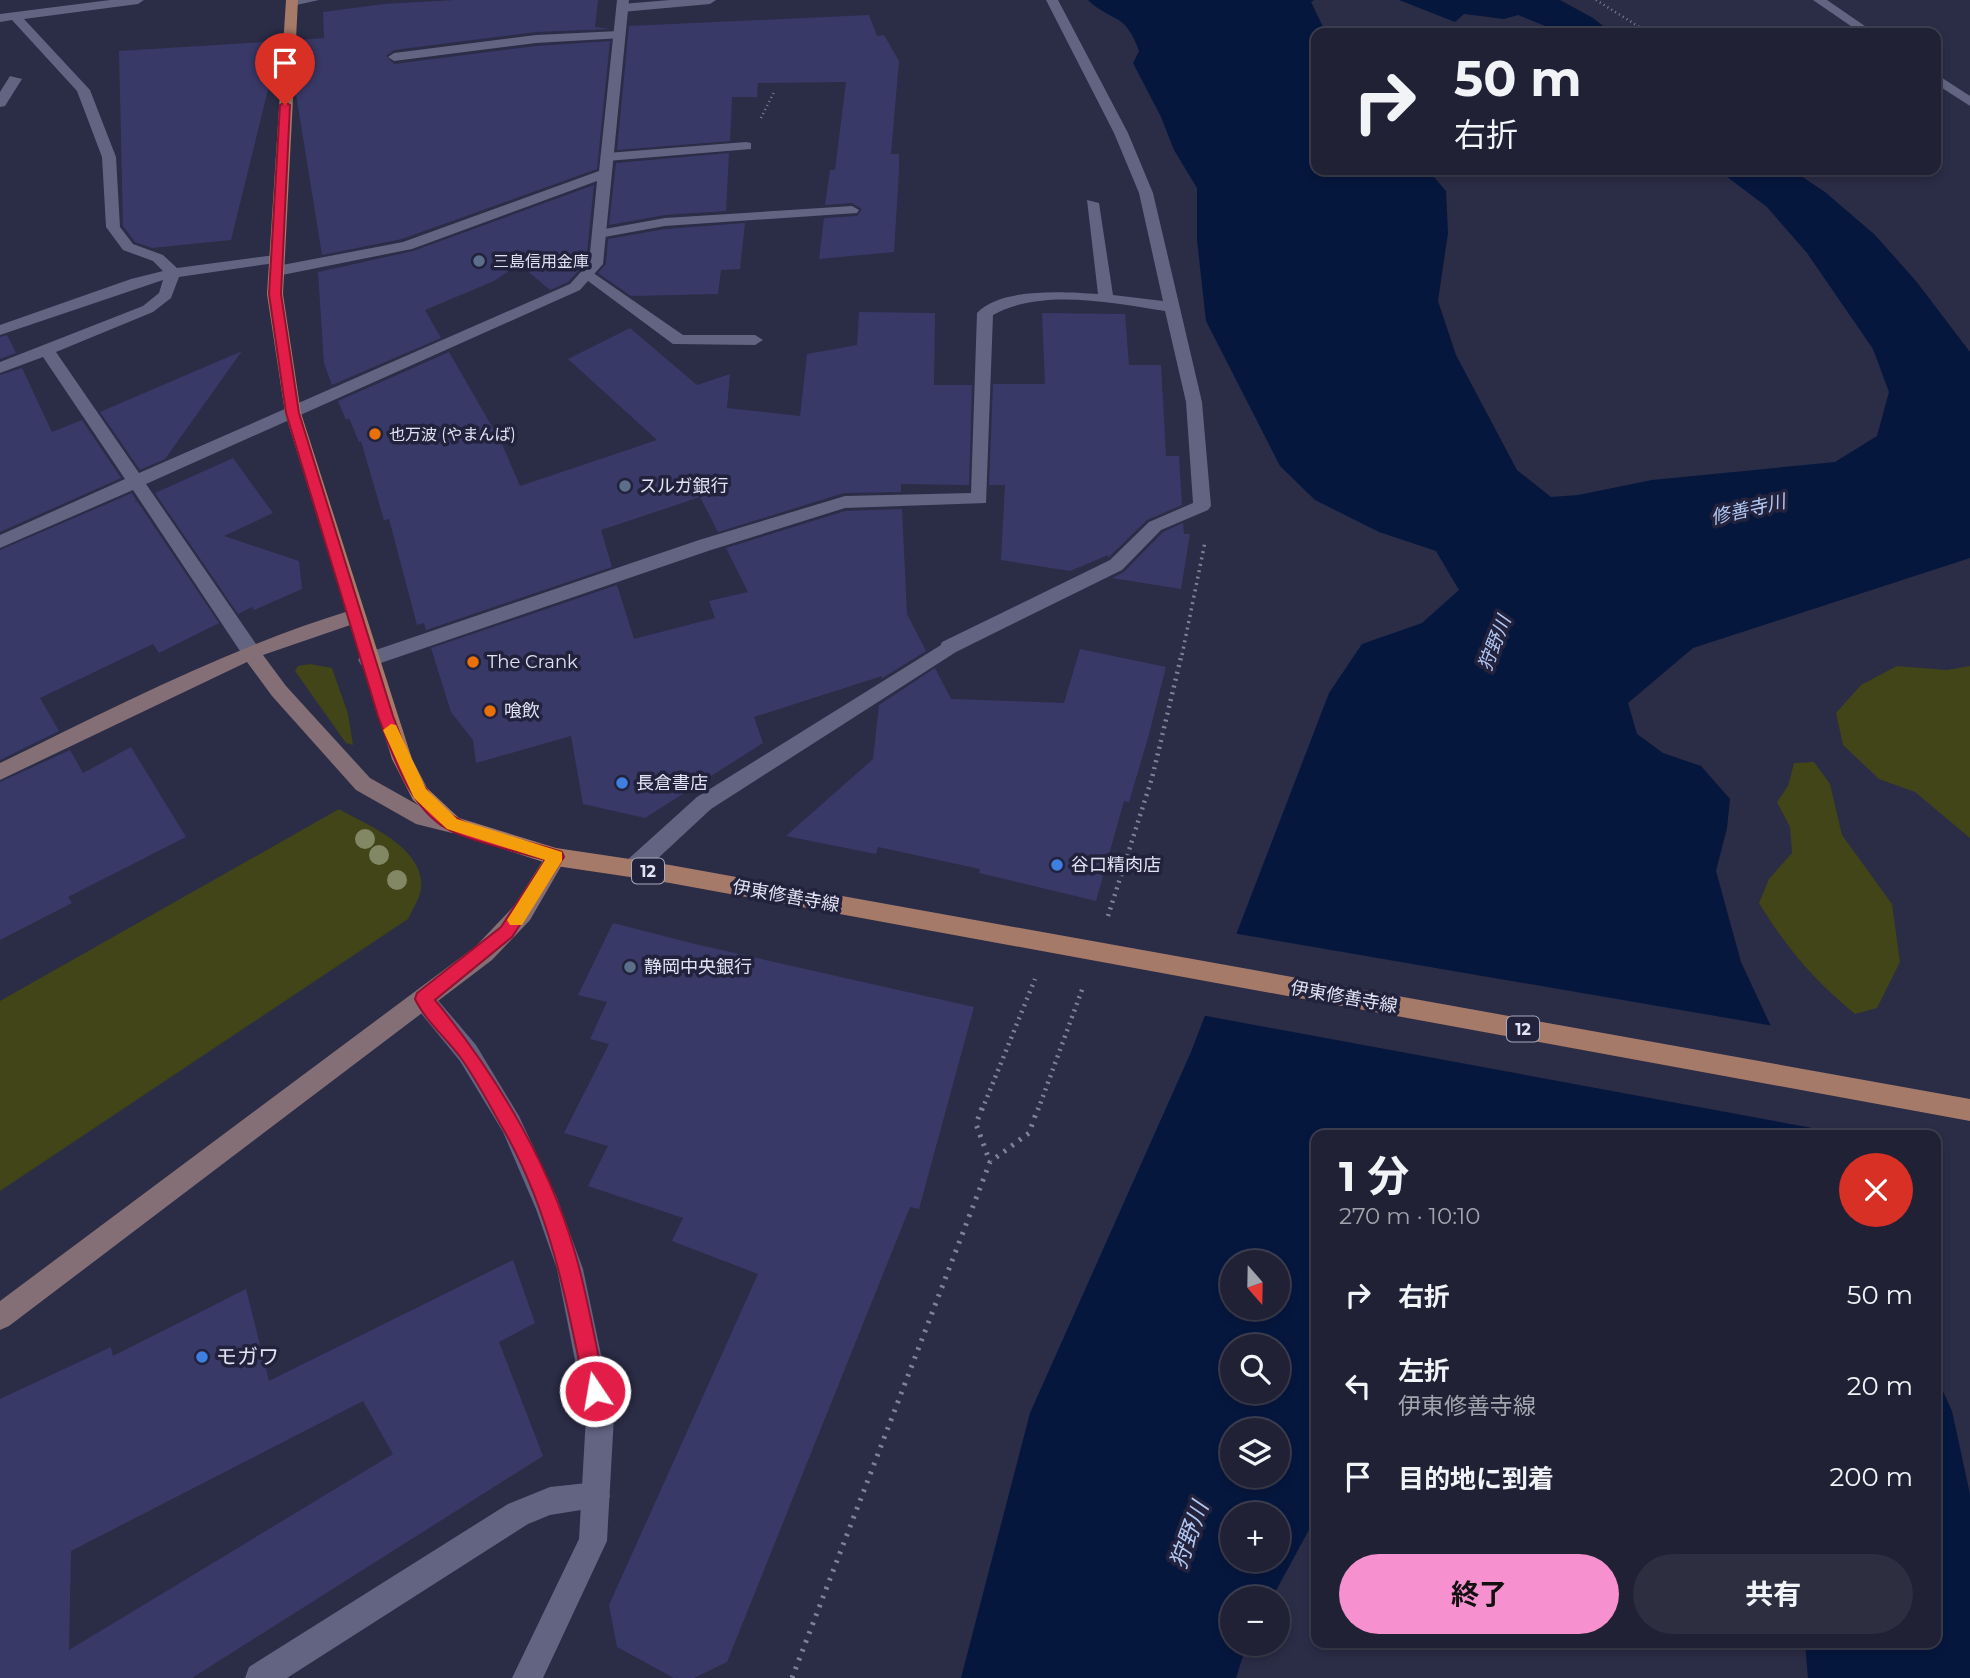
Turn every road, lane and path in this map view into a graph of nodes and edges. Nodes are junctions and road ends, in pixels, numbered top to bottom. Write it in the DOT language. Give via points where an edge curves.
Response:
graph roads {
  1 [pos="138,0"];
  2 [pos="313,0"];
  3 [pos="710,0"];
  4 [pos="1052,0"];
  5 [pos="1596,0"];
  6 [pos="1819,0"];
  7 [pos="292,1"];
  8 [pos="83,4"];
  9 [pos="622,4"];
  10 [pos="16,17"];
  11 [pos="0,18"];
  12 [pos="1641,28"];
  13 [pos="1861,28"];
  14 [pos="619,35"];
  15 [pos="394,57"];
  16 [pos="15,79"];
  17 [pos="1941,82"];
  18 [pos="1970,102"];
  19 [pos="0,103"];
  20 [pos="746,146"];
  21 [pos="607,157"];
  22 [pos="605,173"];
  23 [pos="1092,203"];
  24 [pos="852,210"];
  25 [pos="599,234"];
  26 [pos="276,265"];
  27 [pos="173,273"];
  28 [pos="589,275"];
  29 [pos="1106,298"];
  30 [pos="1172,307"];
  31 [pos="0,330"];
  32 [pos="755,340"];
  33 [pos="46,349"];
  34 [pos="0,368"];
  35 [pos="293,413"];
  36 [pos="136,481"];
  37 [pos="1202,506"];
  38 [pos="0,542"];
  39 [pos="355,616"];
  40 [pos="251,652"];
  41 [pos="368,660"];
  42 [pos="0,772"];
  43 [pos="452,824"];
  44 [pos="556,857"];
  45 [pos="634,868"];
  46 [pos="1116,894"];
  47 [pos="1035,979"];
  48 [pos="423,999"];
  49 [pos="1058,1056"];
  50 [pos="1970,1110"];
  51 [pos="990,1162"];
  52 [pos="0,1317"];
  53 [pos="596,1496"];
  54 [pos="260,1678"];
  55 [pos="527,1678"];
  56 [pos="792,1678"];
  1 -- 8 [label="street"];
  2 -- 7 [label="street"];
  3 -- 9 [label="street"];
  4 -- 30 [label="street" via="1137,167"];
  5 -- 12 [label="path"];
  6 -- 13 [label="street"];
  7 -- 26 [label="main road, 伊東修善寺線 / 12"];
  8 -- 10 [label="street"];
  9 -- 14 [label="street"];
  10 -- 11 [label="street"];
  10 -- 27 [label="street" via="83,90 109,157 114,227 128,247 158,258"];
  14 -- 15 [label="street" via="536,39"];
  14 -- 21 [label="street"];
  16 -- 19 [label="street"];
  17 -- 18 [label="street"];
  20 -- 21 [label="street"];
  21 -- 22 [label="street"];
  22 -- 25 [label="street"];
  22 -- 26 [label="street" via="407,246"];
  23 -- 29 [label="street"];
  24 -- 25 [label="street" via="665,222"];
  25 -- 28 [label="street" via="596,264"];
  26 -- 27 [label="street"];
  26 -- 35 [label="main road, 伊東修善寺線 / 12" via="275,294"];
  27 -- 31 [label="street"];
  27 -- 33 [label="street" via="166,295 148,309"];
  28 -- 32 [label="street" via="679,340"];
  28 -- 35 [label="street" via="575,287"];
  29 -- 30 [label="street"];
  29 -- 41 [label="street" via="1013,299 985,313 980,499 845,502"];
  30 -- 37 [label="street" via="1194,402"];
  33 -- 34 [label="street"];
  33 -- 36 [label="street"];
  35 -- 36 [label="street"];
  35 -- 39 [label="main road, 伊東修善寺線 / 12"];
  36 -- 38 [label="street"];
  36 -- 40 [label="street"];
  37 -- 45 [label="street" via="1155,526 1116,565 949,647 704,803"];
  37 -- 46 [label="path" via="1206,538 1187,640"];
  39 -- 40 [label="street"];
  39 -- 41 [label="main road, 伊東修善寺線 / 12"];
  40 -- 42 [label="street"];
  40 -- 43 [label="street" via="279,691 363,784 422,818"];
  41 -- 43 [label="main road, 伊東修善寺線 / 12" via="402,759 420,794"];
  43 -- 44 [label="main road, 伊東修善寺線 / 12"];
  44 -- 45 [label="main road, 伊東修善寺線 / 12"];
  44 -- 48 [label="street" via="506,932"];
  45 -- 50 [label="main road, 伊東修善寺線 / 12"];
  47 -- 51 [label="path" via="976,1124"];
  48 -- 52 [label="street"];
  48 -- 53 [label="street" via="468,1054 511,1124 570,1269 600,1416"];
  49 -- 51 [label="path" via="1028,1133"];
  51 -- 56 [label="path"];
  53 -- 54 [label="street" via="550,1501 518,1514"];
  53 -- 55 [label="street" via="593,1541"];
}
